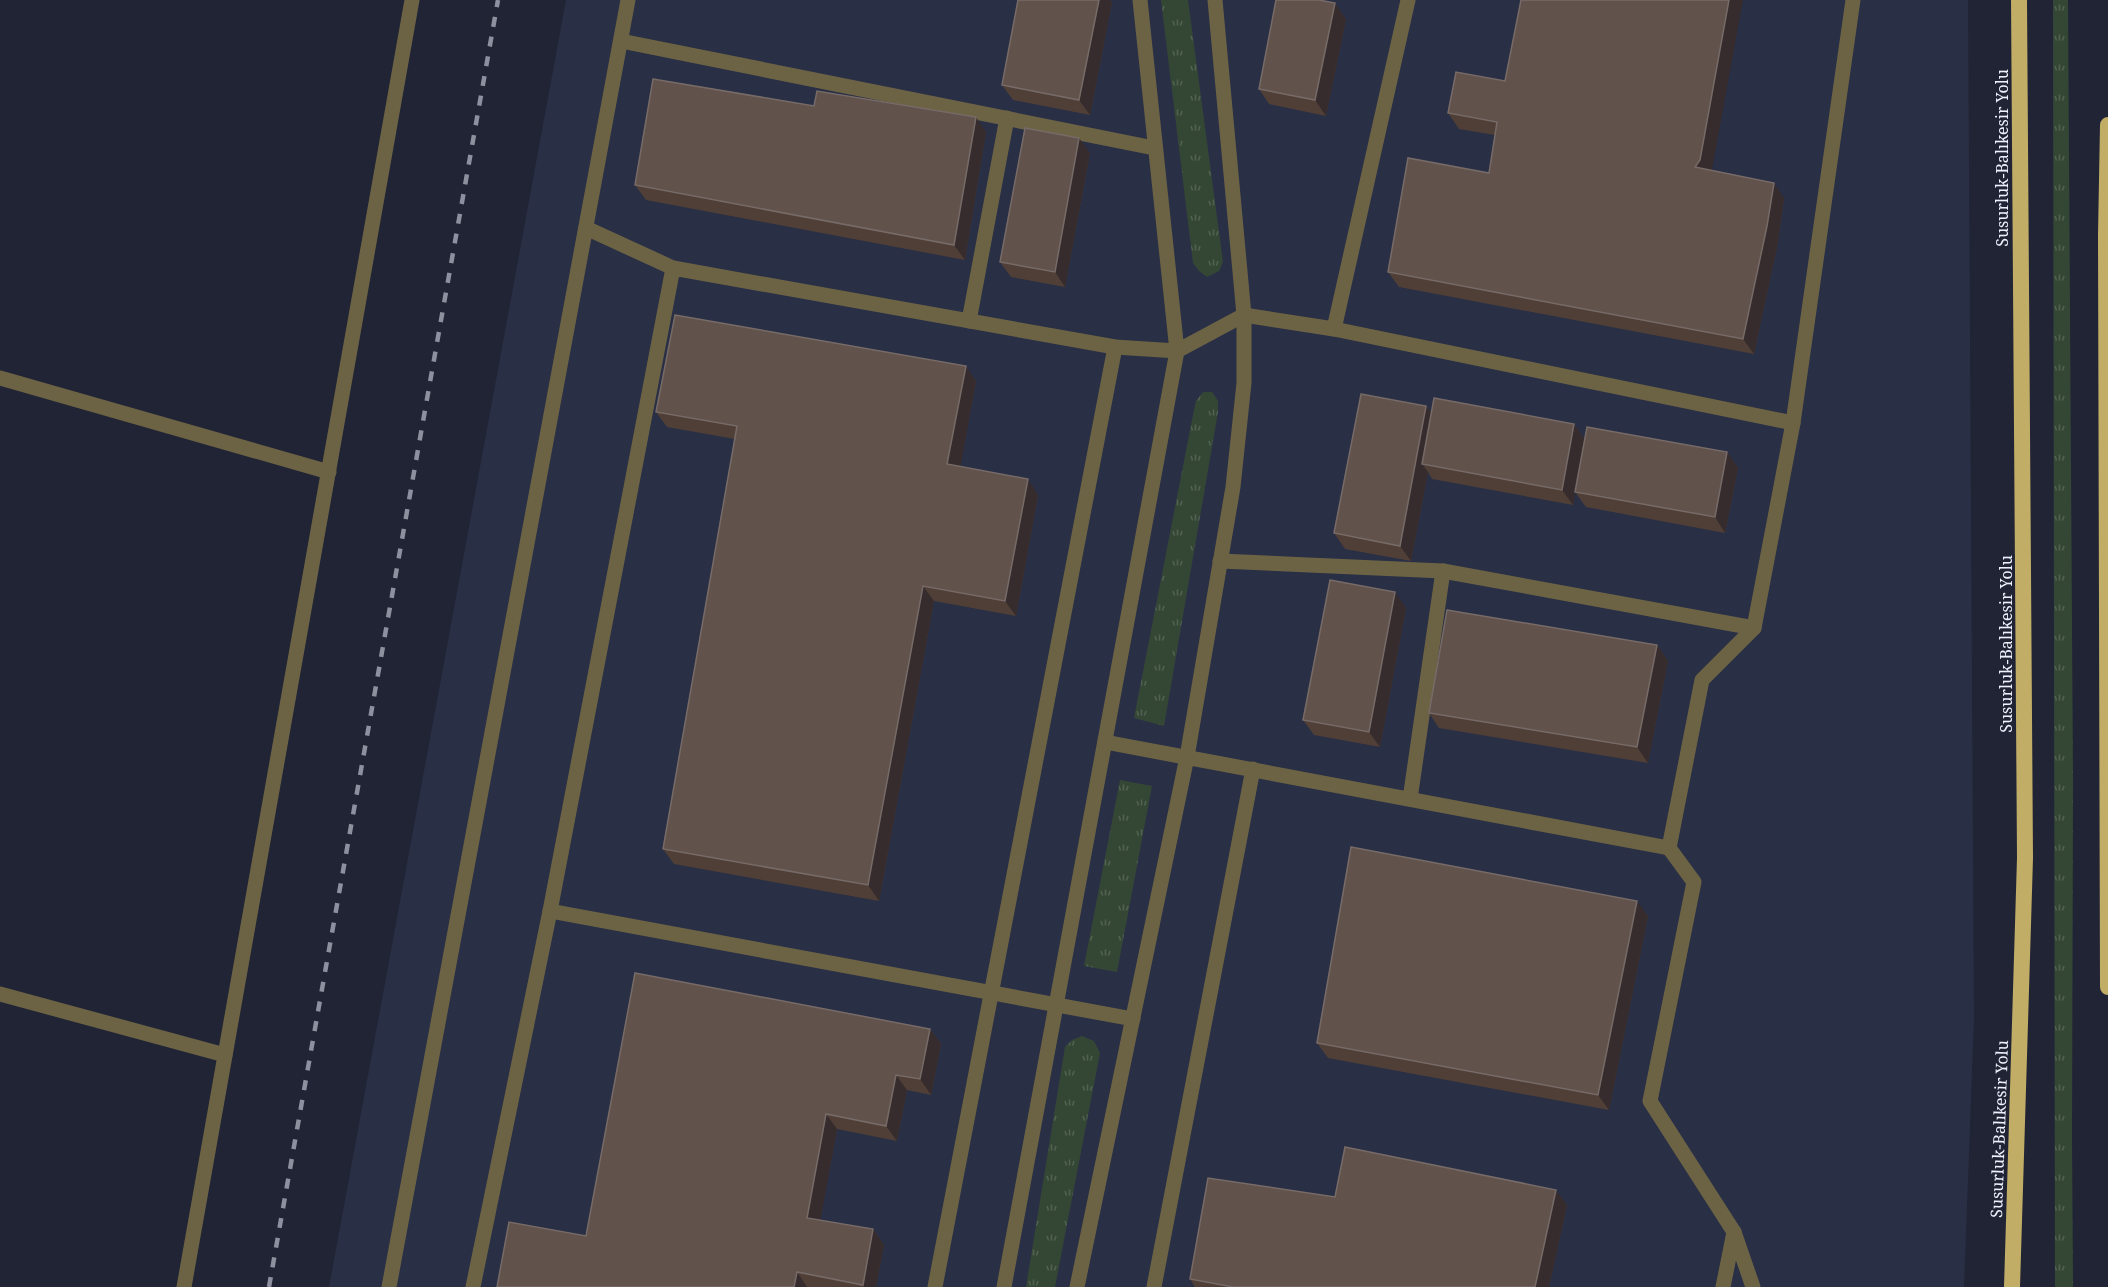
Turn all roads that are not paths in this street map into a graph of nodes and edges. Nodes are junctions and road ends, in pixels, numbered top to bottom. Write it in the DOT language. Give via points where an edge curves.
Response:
graph roads {
  1 [pos="412,0"];
  2 [pos="628,0"];
  3 [pos="1140,0"];
  4 [pos="1215,0"];
  5 [pos="1408,0"];
  6 [pos="1853,0"];
  7 [pos="2019,0"];
  8 [pos="621,41"];
  9 [pos="1007,118"];
  10 [pos="2108,125"];
  11 [pos="1154,148"];
  12 [pos="586,228"];
  13 [pos="673,268"];
  14 [pos="1244,315"];
  15 [pos="969,321"];
  16 [pos="1334,329"];
  17 [pos="1115,347"];
  18 [pos="1177,351"];
  19 [pos="0,378"];
  20 [pos="1793,423"];
  21 [pos="329,472"];
  22 [pos="1220,561"];
  23 [pos="1443,571"];
  24 [pos="1754,628"];
  25 [pos="1105,742"];
  26 [pos="1188,757"];
  27 [pos="1253,770"];
  28 [pos="1410,799"];
  29 [pos="2107,845"];
  30 [pos="1669,848"];
  31 [pos="550,911"];
  32 [pos="2108,987"];
  33 [pos="992,993"];
  34 [pos="0,994"];
  35 [pos="1056,1005"];
  36 [pos="1133,1018"];
  37 [pos="225,1055"];
  38 [pos="1734,1232"];
  39 [pos="184,1287"];
  40 [pos="389,1287"];
  41 [pos="473,1287"];
  42 [pos="935,1287"];
  43 [pos="1004,1287"];
  44 [pos="1077,1287"];
  45 [pos="1154,1287"];
  46 [pos="1723,1287"];
  47 [pos="1754,1287"];
  48 [pos="2012,1287"];
  1 -- 21 [label="street"];
  2 -- 8 [label="street"];
  3 -- 11 [label="street"];
  4 -- 14 [label="street"];
  5 -- 16 [label="street"];
  6 -- 20 [label="street"];
  7 -- 48 [label="highway, Susurluk-Balıkesir Yolu" via="2025,858"];
  8 -- 9 [label="street"];
  8 -- 12 [label="street"];
  9 -- 11 [label="street"];
  9 -- 15 [label="street"];
  10 -- 29 [label="highway"];
  11 -- 18 [label="street"];
  12 -- 13 [label="street"];
  12 -- 40 [label="street"];
  13 -- 15 [label="street"];
  13 -- 31 [label="street"];
  14 -- 16 [label="street"];
  14 -- 18 [label="street"];
  14 -- 22 [label="street" via="1244,383 1233,488"];
  15 -- 17 [label="street"];
  16 -- 20 [label="street"];
  17 -- 18 [label="street"];
  17 -- 33 [label="street"];
  18 -- 25 [label="street"];
  19 -- 21 [label="street"];
  20 -- 24 [label="street"];
  21 -- 37 [label="street"];
  22 -- 23 [label="street"];
  22 -- 26 [label="street"];
  23 -- 24 [label="street"];
  23 -- 28 [label="street"];
  24 -- 30 [label="street" via="1702,680"];
  25 -- 26 [label="street"];
  25 -- 35 [label="street"];
  26 -- 27 [label="street"];
  26 -- 36 [label="street"];
  27 -- 28 [label="street"];
  27 -- 45 [label="street"];
  28 -- 30 [label="street"];
  29 -- 32 [label="highway"];
  30 -- 38 [label="street" via="1694,882 1650,1101"];
  31 -- 33 [label="street"];
  31 -- 41 [label="street"];
  33 -- 35 [label="street"];
  33 -- 42 [label="street"];
  34 -- 37 [label="street"];
  35 -- 36 [label="street"];
  35 -- 43 [label="street"];
  36 -- 44 [label="street"];
  37 -- 39 [label="street"];
  38 -- 46 [label="street"];
  38 -- 47 [label="street"];
}
